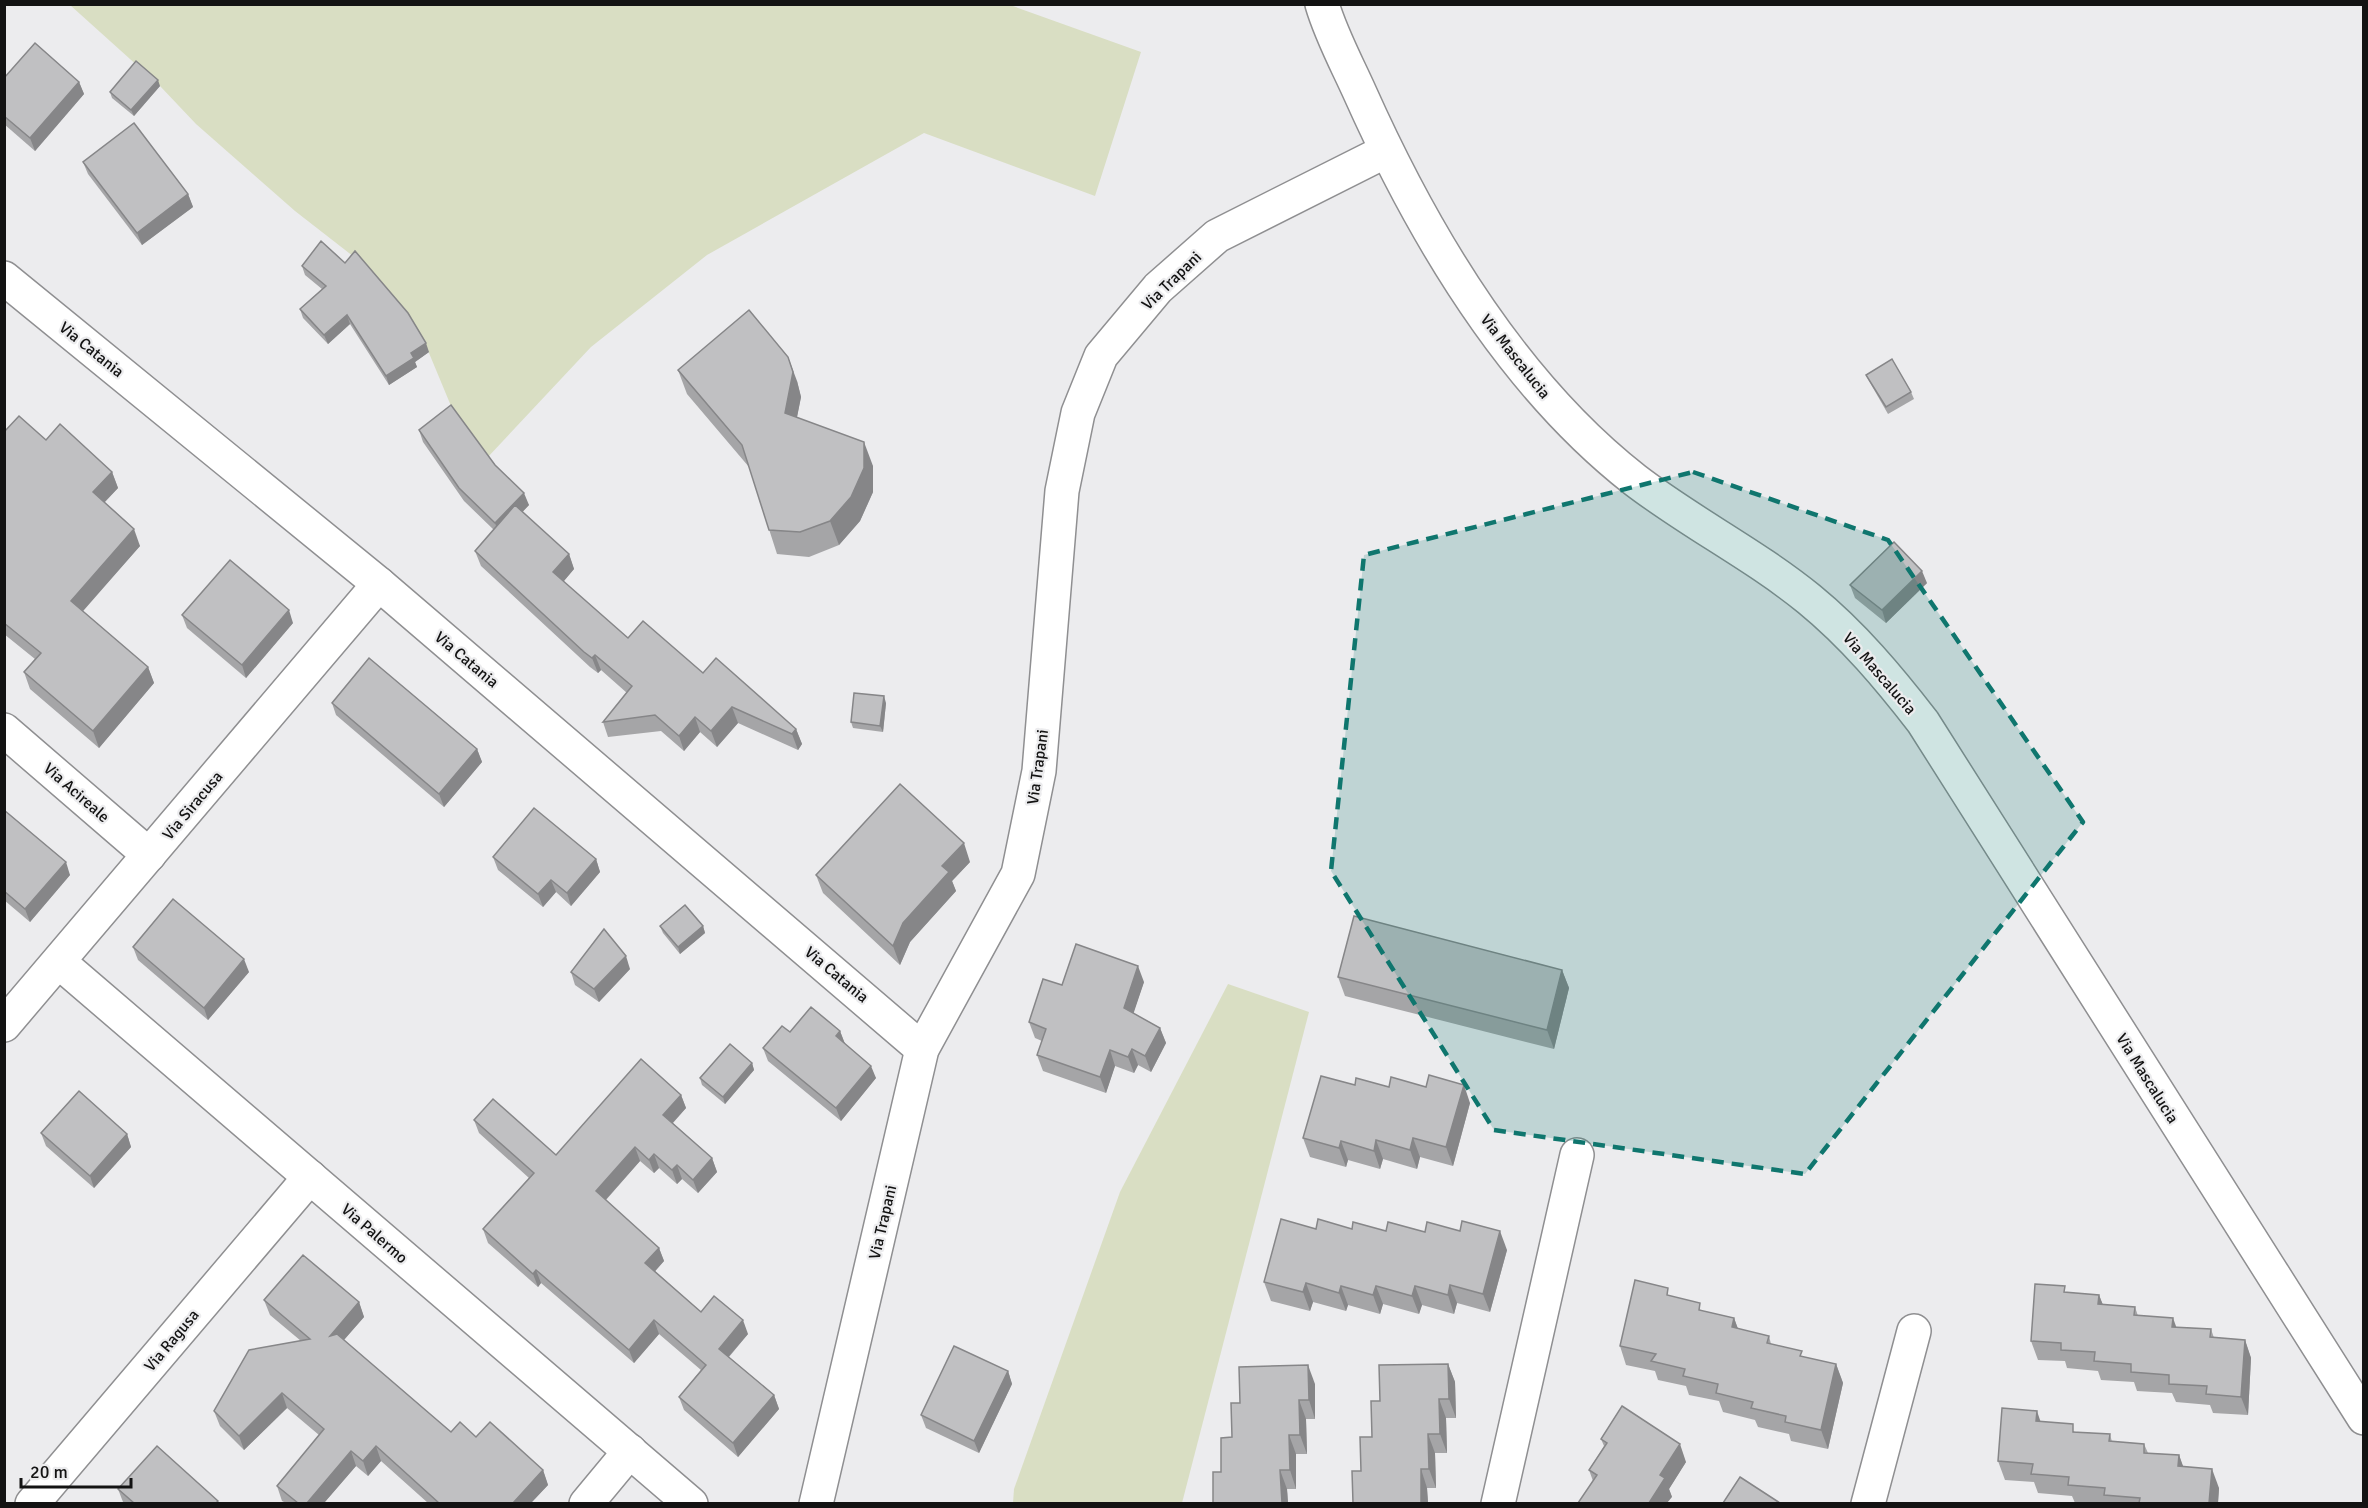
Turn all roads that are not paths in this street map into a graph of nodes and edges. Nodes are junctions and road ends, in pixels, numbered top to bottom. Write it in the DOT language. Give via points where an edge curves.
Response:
graph roads {
  1 [pos="1322,4"];
  2 [pos="1386,151"];
  3 [pos="4,278"];
  4 [pos="379,584"];
  5 [pos="4,730"];
  6 [pos="150,855"];
  7 [pos="59,962"];
  8 [pos="4,1025"];
  9 [pos="922,1048"];
  10 [pos="1577,1155"];
  11 [pos="310,1177"];
  12 [pos="1914,1331"];
  13 [pos="2364,1419"];
  14 [pos="630,1451"];
  15 [pos="32,1503"];
  16 [pos="586,1503"];
  17 [pos="691,1503"];
  18 [pos="816,1503"];
  19 [pos="1498,1503"];
  20 [pos="1868,1503"];
  1 -- 2 [label="street, Via Mascalucia"];
  2 -- 9 [label="street, Via Trapani" via="1217,236 1158,288 1101,356 1078,413 1062,491 1040,771 1018,874"];
  2 -- 13 [label="street, Via Mascalucia" via="1471,298 1536,385 1588,441 1637,481 1809,599 1887,675 1929,732"];
  3 -- 4 [label="street, Via Catania"];
  4 -- 6 [label="street, Via Siracusa"];
  4 -- 9 [label="street, Via Catania"];
  5 -- 6 [label="street, Via Acireale"];
  6 -- 7 [label="street, Via Siracusa"];
  7 -- 8 [label="street, Via Siracusa"];
  7 -- 11 [label="street, Via Palermo"];
  9 -- 18 [label="street, Via Trapani"];
  10 -- 19 [label="street"];
  11 -- 14 [label="street, Via Palermo"];
  11 -- 15 [label="street, Via Ragusa"];
  12 -- 20 [label="street"];
  14 -- 16 [label="street"];
  14 -- 17 [label="street, Via Palermo"];
}
